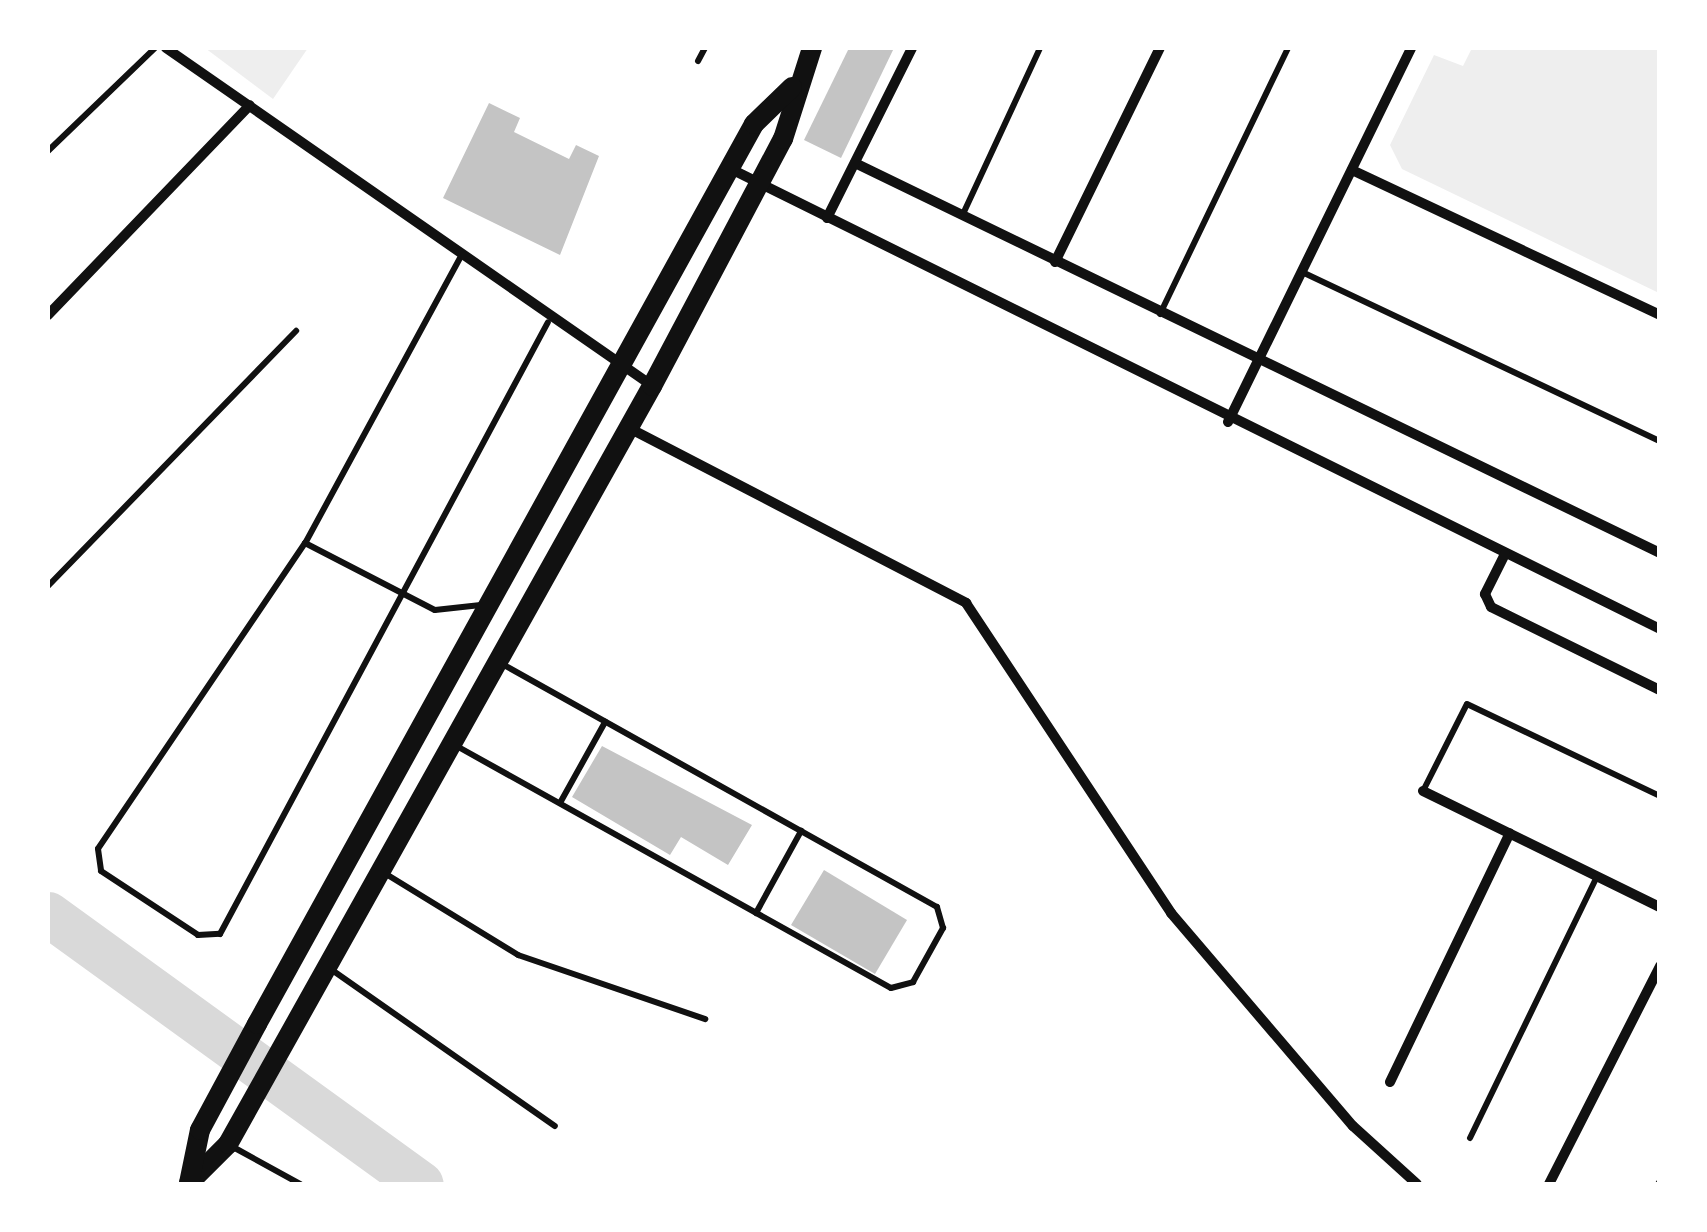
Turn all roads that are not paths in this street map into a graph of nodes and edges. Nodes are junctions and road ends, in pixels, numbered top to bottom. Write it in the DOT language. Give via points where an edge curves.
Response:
graph roads {
  1 [pos="155,48"];
  2 [pos="166,48"];
  3 [pos="705,48"];
  4 [pos="812,48"];
  5 [pos="912,48"];
  6 [pos="1040,48"];
  7 [pos="1160,48"];
  8 [pos="1288,48"];
  9 [pos="1411,48"];
  10 [pos="698,60"];
  11 [pos="792,87"];
  12 [pos="250,104"];
  13 [pos="48,151"];
  14 [pos="855,163"];
  15 [pos="730,169"];
  16 [pos="1352,170"];
  17 [pos="759,184"];
  18 [pos="962,216"];
  19 [pos="827,218"];
  20 [pos="460,258"];
  21 [pos="1055,262"];
  22 [pos="1302,272"];
  23 [pos="1159,315"];
  24 [pos="1660,315"];
  25 [pos="48,316"];
  26 [pos="548,322"];
  27 [pos="296,331"];
  28 [pos="1255,364"];
  29 [pos="623,368"];
  30 [pos="652,386"];
  31 [pos="1228,422"];
  32 [pos="629,428"];
  33 [pos="1660,441"];
  34 [pos="305,543"];
  35 [pos="1659,551"];
  36 [pos="1505,554"];
  37 [pos="48,586"];
  38 [pos="404,594"];
  39 [pos="499,598"];
  40 [pos="1660,629"];
  41 [pos="500,663"];
  42 [pos="1660,690"];
  43 [pos="606,722"];
  44 [pos="454,744"];
  45 [pos="1423,790"];
  46 [pos="1660,796"];
  47 [pos="560,803"];
  48 [pos="801,832"];
  49 [pos="1510,833"];
  50 [pos="380,871"];
  51 [pos="1596,876"];
  52 [pos="1660,907"];
  53 [pos="756,913"];
  54 [pos="1660,966"];
  55 [pos="326,967"];
  56 [pos="705,1019"];
  57 [pos="1390,1082"];
  58 [pos="556,1126"];
  59 [pos="1470,1138"];
  60 [pos="228,1144"];
  61 [pos="287,1176"];
  62 [pos="189,1184"];
  63 [pos="282,1184"];
  64 [pos="300,1184"];
  65 [pos="1417,1184"];
  66 [pos="1549,1184"];
  1 -- 13 [label="lane"];
  2 -- 12 [label="street"];
  3 -- 10 [label="lane"];
  4 -- 11 [label="main road"];
  5 -- 14 [label="street"];
  6 -- 18 [label="lane"];
  7 -- 21 [label="street"];
  8 -- 23 [label="lane"];
  9 -- 16 [label="street"];
  11 -- 15 [label="main road" via="754,124"];
  11 -- 17 [label="main road" via="783,139"];
  12 -- 20 [label="street"];
  12 -- 25 [label="street"];
  14 -- 18 [label="street"];
  14 -- 19 [label="street"];
  15 -- 17 [label="street"];
  15 -- 29 [label="main road"];
  16 -- 22 [label="street"];
  16 -- 24 [label="street"];
  17 -- 19 [label="street"];
  17 -- 30 [label="main road"];
  18 -- 21 [label="street"];
  19 -- 31 [label="street"];
  20 -- 26 [label="street"];
  20 -- 34 [label="lane"];
  21 -- 23 [label="street"];
  22 -- 28 [label="street"];
  22 -- 33 [label="lane"];
  23 -- 28 [label="street"];
  26 -- 29 [label="street"];
  26 -- 38 [label="lane"];
  27 -- 37 [label="lane"];
  28 -- 31 [label="street"];
  28 -- 35 [label="street"];
  29 -- 30 [label="street"];
  29 -- 39 [label="main road"];
  30 -- 32 [label="main road"];
  31 -- 36 [label="street"];
  32 -- 41 [label="main road"];
  32 -- 65 [label="street" via="966,603 1171,913 1353,1126"];
  34 -- 38 [label="lane"];
  34 -- 38 [label="lane" via="98,850 101,871 198,935 214,940 224,928"];
  36 -- 40 [label="street"];
  36 -- 42 [label="street" via="1486,594 1491,607"];
  38 -- 39 [label="lane" via="454,611"];
  39 -- 62 [label="main road" via="200,1130"];
  41 -- 43 [label="lane"];
  41 -- 44 [label="main road"];
  43 -- 47 [label="lane"];
  43 -- 48 [label="lane"];
  44 -- 47 [label="lane"];
  44 -- 50 [label="main road"];
  45 -- 46 [label="lane" via="1467,704"];
  45 -- 49 [label="street"];
  47 -- 53 [label="lane"];
  48 -- 53 [label="lane"];
  48 -- 53 [label="lane" via="937,907 945,922 936,941 913,982 897,991"];
  49 -- 51 [label="street"];
  49 -- 57 [label="street"];
  50 -- 55 [label="main road"];
  50 -- 56 [label="lane" via="518,954"];
  51 -- 52 [label="street"];
  51 -- 59 [label="lane"];
  54 -- 66 [label="street"];
  55 -- 58 [label="lane"];
  55 -- 60 [label="main road"];
  60 -- 61 [label="lane"];
  60 -- 62 [label="main road"];
  61 -- 63 [label="lane"];
  61 -- 64 [label="lane"];
}
